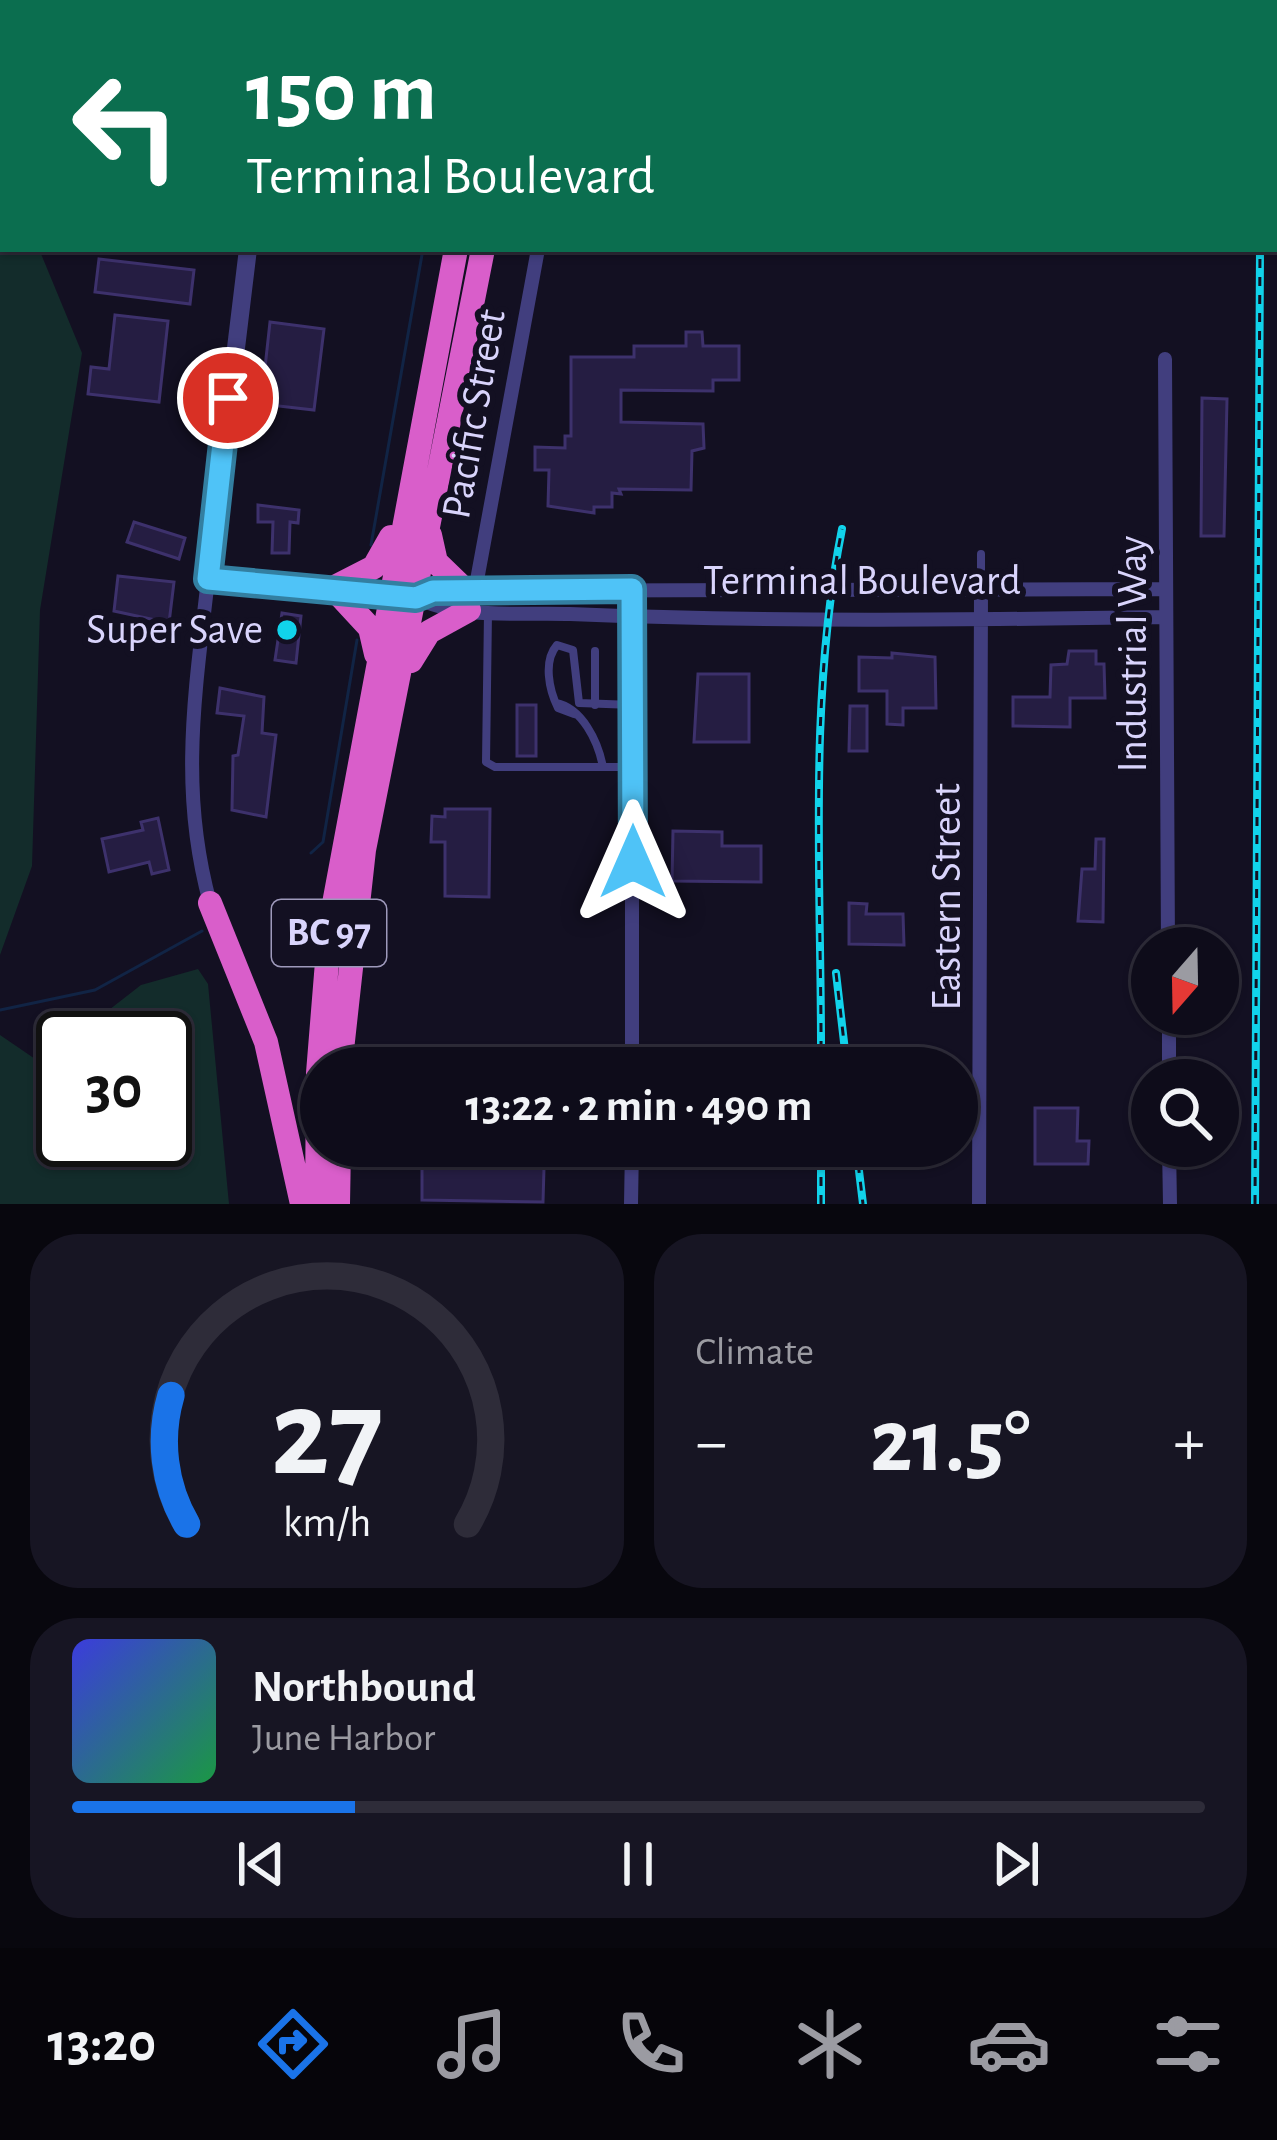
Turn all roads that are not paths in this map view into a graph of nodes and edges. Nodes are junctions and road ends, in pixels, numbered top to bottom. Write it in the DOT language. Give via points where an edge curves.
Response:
graph roads {
  1 [pos="248,252"];
  2 [pos="455,252"];
  3 [pos="482,252"];
  4 [pos="537,252"];
  5 [pos="436,345"];
  6 [pos="1165,359"];
  7 [pos="417,448"];
  8 [pos="429,526"];
  9 [pos="981,554"];
  10 [pos="208,579"];
  11 [pos="333,588"];
  12 [pos="632,589"];
  13 [pos="1165,589"];
  14 [pos="981,590"];
  15 [pos="389,594"];
  16 [pos="416,598"];
  17 [pos="475,601"];
  18 [pos="632,616"];
  19 [pos="1166,617"];
  20 [pos="982,618"];
  21 [pos="595,651"];
  22 [pos="377,665"];
  23 [pos="401,679"];
  24 [pos="595,705"];
  25 [pos="633,705"];
  26 [pos="603,767"];
  27 [pos="633,767"];
  28 [pos="364,850"];
  29 [pos="210,903"];
  30 [pos="1168,927"];
  31 [pos="342,1047"];
  32 [pos="632,1047"];
  33 [pos="338,1167"];
  34 [pos="632,1167"];
  35 [pos="1169,1167"];
  36 [pos="302,1204"];
  37 [pos="317,1204"];
  38 [pos="338,1204"];
  39 [pos="632,1204"];
  40 [pos="979,1204"];
  41 [pos="1170,1204"];
  1 -- 10 [label="street"];
  2 -- 5 [label="highway, BC 97"];
  3 -- 8 [label="highway, BC 97"];
  4 -- 17 [label="street, Pacific Street"];
  5 -- 7 [label="highway, BC 97"];
  5 -- 16 [label="highway" via="436,415 408,578"];
  6 -- 13 [label="street, Industrial Way"];
  7 -- 11 [label="highway" via="384,554"];
  7 -- 15 [label="highway, BC 97"];
  8 -- 16 [label="highway, BC 97"];
  8 -- 17 [label="highway" via="436,562"];
  9 -- 14 [label="lane"];
  10 -- 11 [label="street, Terminal Boulevard"];
  10 -- 29 [label="street" via="188,760"];
  11 -- 15 [label="street, Terminal Boulevard"];
  11 -- 22 [label="highway" via="370,628"];
  12 -- 14 [label="street, Terminal Boulevard"];
  12 -- 17 [label="street, Terminal Boulevard"];
  12 -- 18 [label="street"];
  13 -- 14 [label="street, Terminal Boulevard"];
  13 -- 19 [label="street, Industrial Way"];
  14 -- 20 [label="street, Eastern Street"];
  15 -- 16 [label="street, Terminal Boulevard"];
  15 -- 22 [label="highway, BC 97"];
  15 -- 28 [label="highway" via="399,628"];
  16 -- 17 [label="street, Terminal Boulevard" via="430,605"];
  16 -- 23 [label="highway, BC 97"];
  17 -- 18 [label="street, Terminal Boulevard"];
  17 -- 23 [label="highway" via="429,632"];
  17 -- 26 [label="lane" via="486,761"];
  18 -- 20 [label="street, Terminal Boulevard"];
  18 -- 25 [label="street"];
  19 -- 20 [label="street, Terminal Boulevard"];
  19 -- 30 [label="street, Industrial Way"];
  20 -- 40 [label="street, Eastern Street"];
  21 -- 24 [label="lane"];
  22 -- 37 [label="highway, BC 97" via="330,926"];
  23 -- 28 [label="highway, BC 97"];
  24 -- 25 [label="lane"];
  24 -- 26 [label="lane" via="576,700 574,654 557,645 549,690 589,728"];
  25 -- 27 [label="street"];
  26 -- 27 [label="lane"];
  27 -- 32 [label="street"];
  28 -- 31 [label="highway, BC 97"];
  29 -- 36 [label="highway" via="266,1042"];
  33 -- 38 [label="highway"];
  34 -- 39 [label="street"];
  35 -- 41 [label="street"];
}
